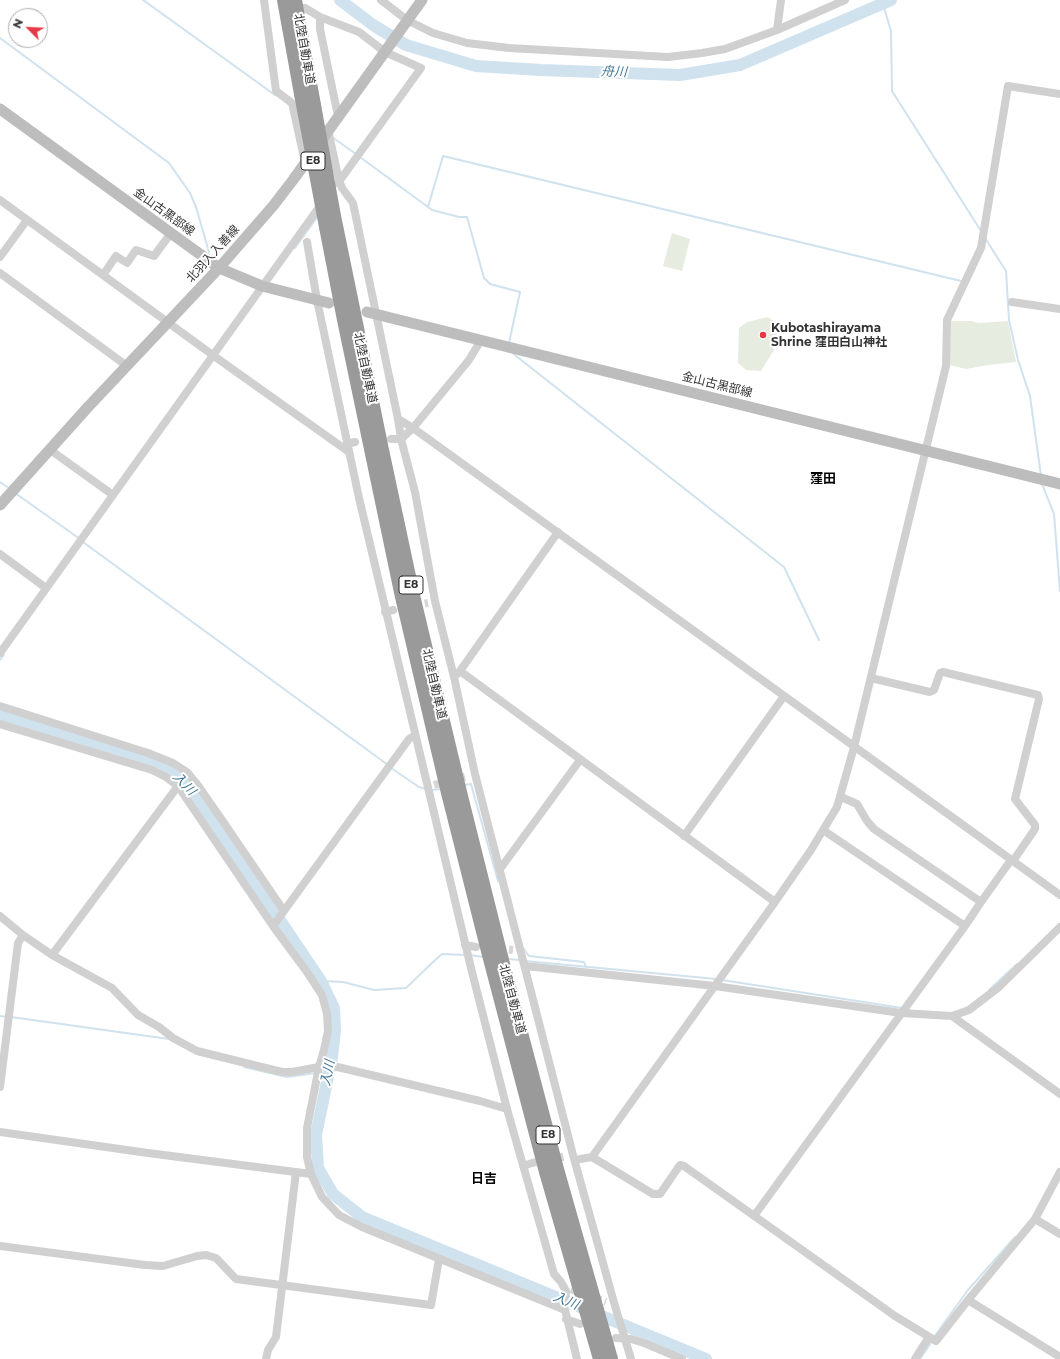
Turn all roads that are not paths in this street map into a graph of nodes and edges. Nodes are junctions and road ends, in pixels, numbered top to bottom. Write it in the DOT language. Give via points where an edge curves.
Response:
graph roads {
  1 [pos="264,0"];
  2 [pos="284,0"];
  3 [pos="382,0"];
  4 [pos="422,0"];
  5 [pos="779,0"];
  6 [pos="845,0"];
  7 [pos="300,4"];
  8 [pos="320,17"];
  9 [pos="407,20"];
  10 [pos="776,30"];
  11 [pos="386,50"];
  12 [pos="1060,94"];
  13 [pos="0,109"];
  14 [pos="338,116"];
  15 [pos="328,130"];
  16 [pos="305,162"];
  17 [pos="339,180"];
  18 [pos="0,200"];
  19 [pos="27,220"];
  20 [pos="330,222"];
  21 [pos="172,233"];
  22 [pos="307,242"];
  23 [pos="0,257"];
  24 [pos="219,268"];
  25 [pos="0,273"];
  26 [pos="103,275"];
  27 [pos="262,286"];
  28 [pos="317,300"];
  29 [pos="1012,302"];
  30 [pos="330,303"];
  31 [pos="1060,309"];
  32 [pos="372,313"];
  33 [pos="168,323"];
  34 [pos="481,340"];
  35 [pos="214,356"];
  36 [pos="127,366"];
  37 [pos="398,419"];
  38 [pos="413,428"];
  39 [pos="401,438"];
  40 [pos="391,439"];
  41 [pos="351,446"];
  42 [pos="49,449"];
  43 [pos="927,450"];
  44 [pos="1060,484"];
  45 [pos="113,495"];
  46 [pos="0,505"];
  47 [pos="558,532"];
  48 [pos="0,554"];
  49 [pos="46,588"];
  50 [pos="0,653"];
  51 [pos="457,674"];
  52 [pos="871,678"];
  53 [pos="784,696"];
  54 [pos="0,706"];
  55 [pos="0,724"];
  56 [pos="415,735"];
  57 [pos="854,747"];
  58 [pos="580,760"];
  59 [pos="178,786"];
  60 [pos="841,797"];
  61 [pos="823,830"];
  62 [pos="684,836"];
  63 [pos="1012,860"];
  64 [pos="500,869"];
  65 [pos="1060,895"];
  66 [pos="775,902"];
  67 [pos="981,902"];
  68 [pos="284,911"];
  69 [pos="0,916"];
  70 [pos="273,926"];
  71 [pos="964,926"];
  72 [pos="1060,927"];
  73 [pos="23,934"];
  74 [pos="465,946"];
  75 [pos="499,950"];
  76 [pos="52,955"];
  77 [pos="525,966"];
  78 [pos="715,986"];
  79 [pos="902,1013"];
  80 [pos="952,1016"];
  81 [pos="322,1065"];
  82 [pos="0,1087"];
  83 [pos="1060,1094"];
  84 [pos="507,1109"];
  85 [pos="0,1132"];
  86 [pos="592,1156"];
  87 [pos="572,1157"];
  88 [pos="532,1163"];
  89 [pos="523,1166"];
  90 [pos="296,1172"];
  91 [pos="1060,1172"];
  92 [pos="311,1174"];
  93 [pos="754,1216"];
  94 [pos="1035,1219"];
  95 [pos="1060,1234"];
  96 [pos="0,1246"];
  97 [pos="439,1259"];
  98 [pos="283,1286"];
  99 [pos="583,1295"];
  100 [pos="968,1300"];
  101 [pos="615,1306"];
  102 [pos="564,1310"];
  103 [pos="566,1319"];
  104 [pos="585,1325"];
  105 [pos="624,1336"];
  106 [pos="929,1337"];
  107 [pos="616,1338"];
  108 [pos="1060,1356"];
  109 [pos="266,1359"];
  110 [pos="577,1359"];
  111 [pos="600,1359"];
  112 [pos="611,1359"];
  113 [pos="631,1359"];
  114 [pos="682,1359"];
  115 [pos="915,1359"];
  1 -- 16 [label="street" via="276,91 292,103"];
  2 -- 20 [label="highway, 北陸自動車道 / E8, bridge" via="300,94"];
  3 -- 9 [label="street"];
  4 -- 9 [label="main road, 北羽入入善線"];
  5 -- 10 [label="street"];
  6 -- 10 [label="street"];
  7 -- 8 [label="street"];
  7 -- 20 [label="highway, 北陸自動車道 / E8, bridge"];
  8 -- 11 [label="street" via="359,32"];
  8 -- 14 [label="street" via="320,29"];
  9 -- 10 [label="street" via="434,33 467,43 509,48 668,56 725,49"];
  9 -- 11 [label="main road, 北羽入入善線"];
  11 -- 14 [label="main road, 北羽入入善線"];
  11 -- 17 [label="street" via="421,68"];
  12 -- 43 [label="street" via="1008,86 981,248 947,320 946,366"];
  13 -- 21 [label="main road, 金山古黒部線"];
  14 -- 15 [label="main road, 北羽入入善線"];
  15 -- 16 [label="main road, 北羽入入善線"];
  15 -- 17 [label="street"];
  16 -- 24 [label="main road, 北羽入入善線" via="272,206"];
  17 -- 27 [label="street"];
  17 -- 32 [label="street" via="353,203"];
  18 -- 19 [label="street"];
  19 -- 23 [label="street"];
  19 -- 26 [label="street"];
  20 -- 75 [label="highway, 北陸自動車道 / E8" via="413,595"];
  21 -- 24 [label="main road, 金山古黒部線"];
  21 -- 26 [label="street" via="154,256 136,250 127,263 116,256"];
  22 -- 28 [label="street"];
  24 -- 27 [label="main road, 金山古黒部線"];
  24 -- 33 [label="main road, 北羽入入善線"];
  25 -- 36 [label="street"];
  26 -- 33 [label="street"];
  27 -- 28 [label="main road, 金山古黒部線"];
  27 -- 35 [label="street"];
  28 -- 30 [label="main road, 金山古黒部線"];
  28 -- 41 [label="street"];
  29 -- 31 [label="street"];
  32 -- 34 [label="main road, 金山古黒部線"];
  32 -- 37 [label="street"];
  33 -- 35 [label="street"];
  33 -- 36 [label="main road, 北羽入入善線"];
  34 -- 38 [label="street" via="469,360"];
  34 -- 43 [label="main road, 金山古黒部線"];
  35 -- 41 [label="street"];
  35 -- 45 [label="street"];
  36 -- 42 [label="main road, 北羽入入善線"];
  37 -- 38 [label="street"];
  37 -- 39 [label="street"];
  38 -- 39 [label="street"];
  38 -- 47 [label="street"];
  39 -- 40 [label="street"];
  39 -- 51 [label="street" via="415,492 432,602"];
  41 -- 56 [label="street"];
  42 -- 45 [label="street"];
  42 -- 46 [label="main road, 北羽入入善線"];
  43 -- 44 [label="main road, 金山古黒部線"];
  43 -- 52 [label="street"];
  45 -- 49 [label="street"];
  47 -- 51 [label="street"];
  47 -- 53 [label="street"];
  48 -- 49 [label="street"];
  49 -- 50 [label="street"];
  51 -- 58 [label="street"];
  51 -- 64 [label="street" via="472,775"];
  52 -- 57 [label="street"];
  52 -- 63 [label="street" via="930,692 934,690 940,673 943,672 1038,695 1039,700 1015,799 1035,829"];
  53 -- 57 [label="street"];
  53 -- 62 [label="street"];
  54 -- 68 [label="street" via="155,755 187,772"];
  55 -- 59 [label="street" via="152,770"];
  56 -- 68 [label="street" via="409,739"];
  56 -- 74 [label="street" via="431,786"];
  57 -- 60 [label="street"];
  57 -- 63 [label="street"];
  58 -- 62 [label="street"];
  58 -- 64 [label="street"];
  59 -- 70 [label="street"];
  59 -- 76 [label="street"];
  60 -- 61 [label="street"];
  60 -- 67 [label="street" via="857,804 874,829"];
  61 -- 66 [label="street"];
  61 -- 71 [label="street"];
  62 -- 66 [label="street"];
  63 -- 65 [label="street"];
  63 -- 67 [label="street"];
  64 -- 75 [label="street"];
  66 -- 78 [label="street"];
  67 -- 71 [label="street"];
  68 -- 70 [label="street"];
  69 -- 73 [label="street"];
  70 -- 81 [label="street" via="322,995 328,1031"];
  71 -- 79 [label="street"];
  72 -- 80 [label="street" via="999,987 969,1010"];
  73 -- 76 [label="street"];
  73 -- 82 [label="street" via="18,944"];
  74 -- 75 [label="street"];
  74 -- 84 [label="street"];
  75 -- 77 [label="street"];
  75 -- 99 [label="highway, 北陸自動車道 / E8" via="498,968 546,1172"];
  76 -- 81 [label="street" via="112,988 138,1015 197,1050 282,1072"];
  77 -- 78 [label="street"];
  77 -- 87 [label="street"];
  78 -- 79 [label="street"];
  78 -- 86 [label="street"];
  79 -- 80 [label="street"];
  79 -- 93 [label="street"];
  80 -- 83 [label="street"];
  81 -- 84 [label="street" via="341,1066"];
  81 -- 92 [label="street" via="307,1128 307,1157"];
  84 -- 89 [label="street"];
  85 -- 90 [label="street"];
  86 -- 87 [label="street"];
  86 -- 93 [label="street" via="653,1194 660,1194 680,1165 684,1166"];
  87 -- 101 [label="street"];
  88 -- 89 [label="street"];
  89 -- 99 [label="street" via="554,1274"];
  90 -- 92 [label="street"];
  90 -- 98 [label="street"];
  91 -- 94 [label="street"];
  92 -- 97 [label="street" via="322,1197 339,1215"];
  93 -- 106 [label="street" via="895,1316"];
  94 -- 95 [label="street"];
  94 -- 100 [label="street"];
  96 -- 98 [label="street" via="164,1266 206,1255 216,1258 236,1279"];
  97 -- 98 [label="street" via="431,1305"];
  97 -- 102 [label="street"];
  98 -- 109 [label="street" via="276,1337"];
  99 -- 101 [label="street"];
  99 -- 102 [label="street" via="566,1291"];
  99 -- 104 [label="highway, 北陸自動車道 / E8"];
  99 -- 112 [label="highway, 北陸自動車道 / E8" via="603,1331"];
  100 -- 106 [label="street" via="936,1341"];
  100 -- 108 [label="street"];
  101 -- 105 [label="street"];
  102 -- 103 [label="street"];
  103 -- 104 [label="street"];
  103 -- 110 [label="street"];
  104 -- 111 [label="highway, 北陸自動車道 / E8"];
  105 -- 107 [label="street"];
  105 -- 113 [label="street"];
  105 -- 114 [label="street"];
  106 -- 115 [label="street"];
}
